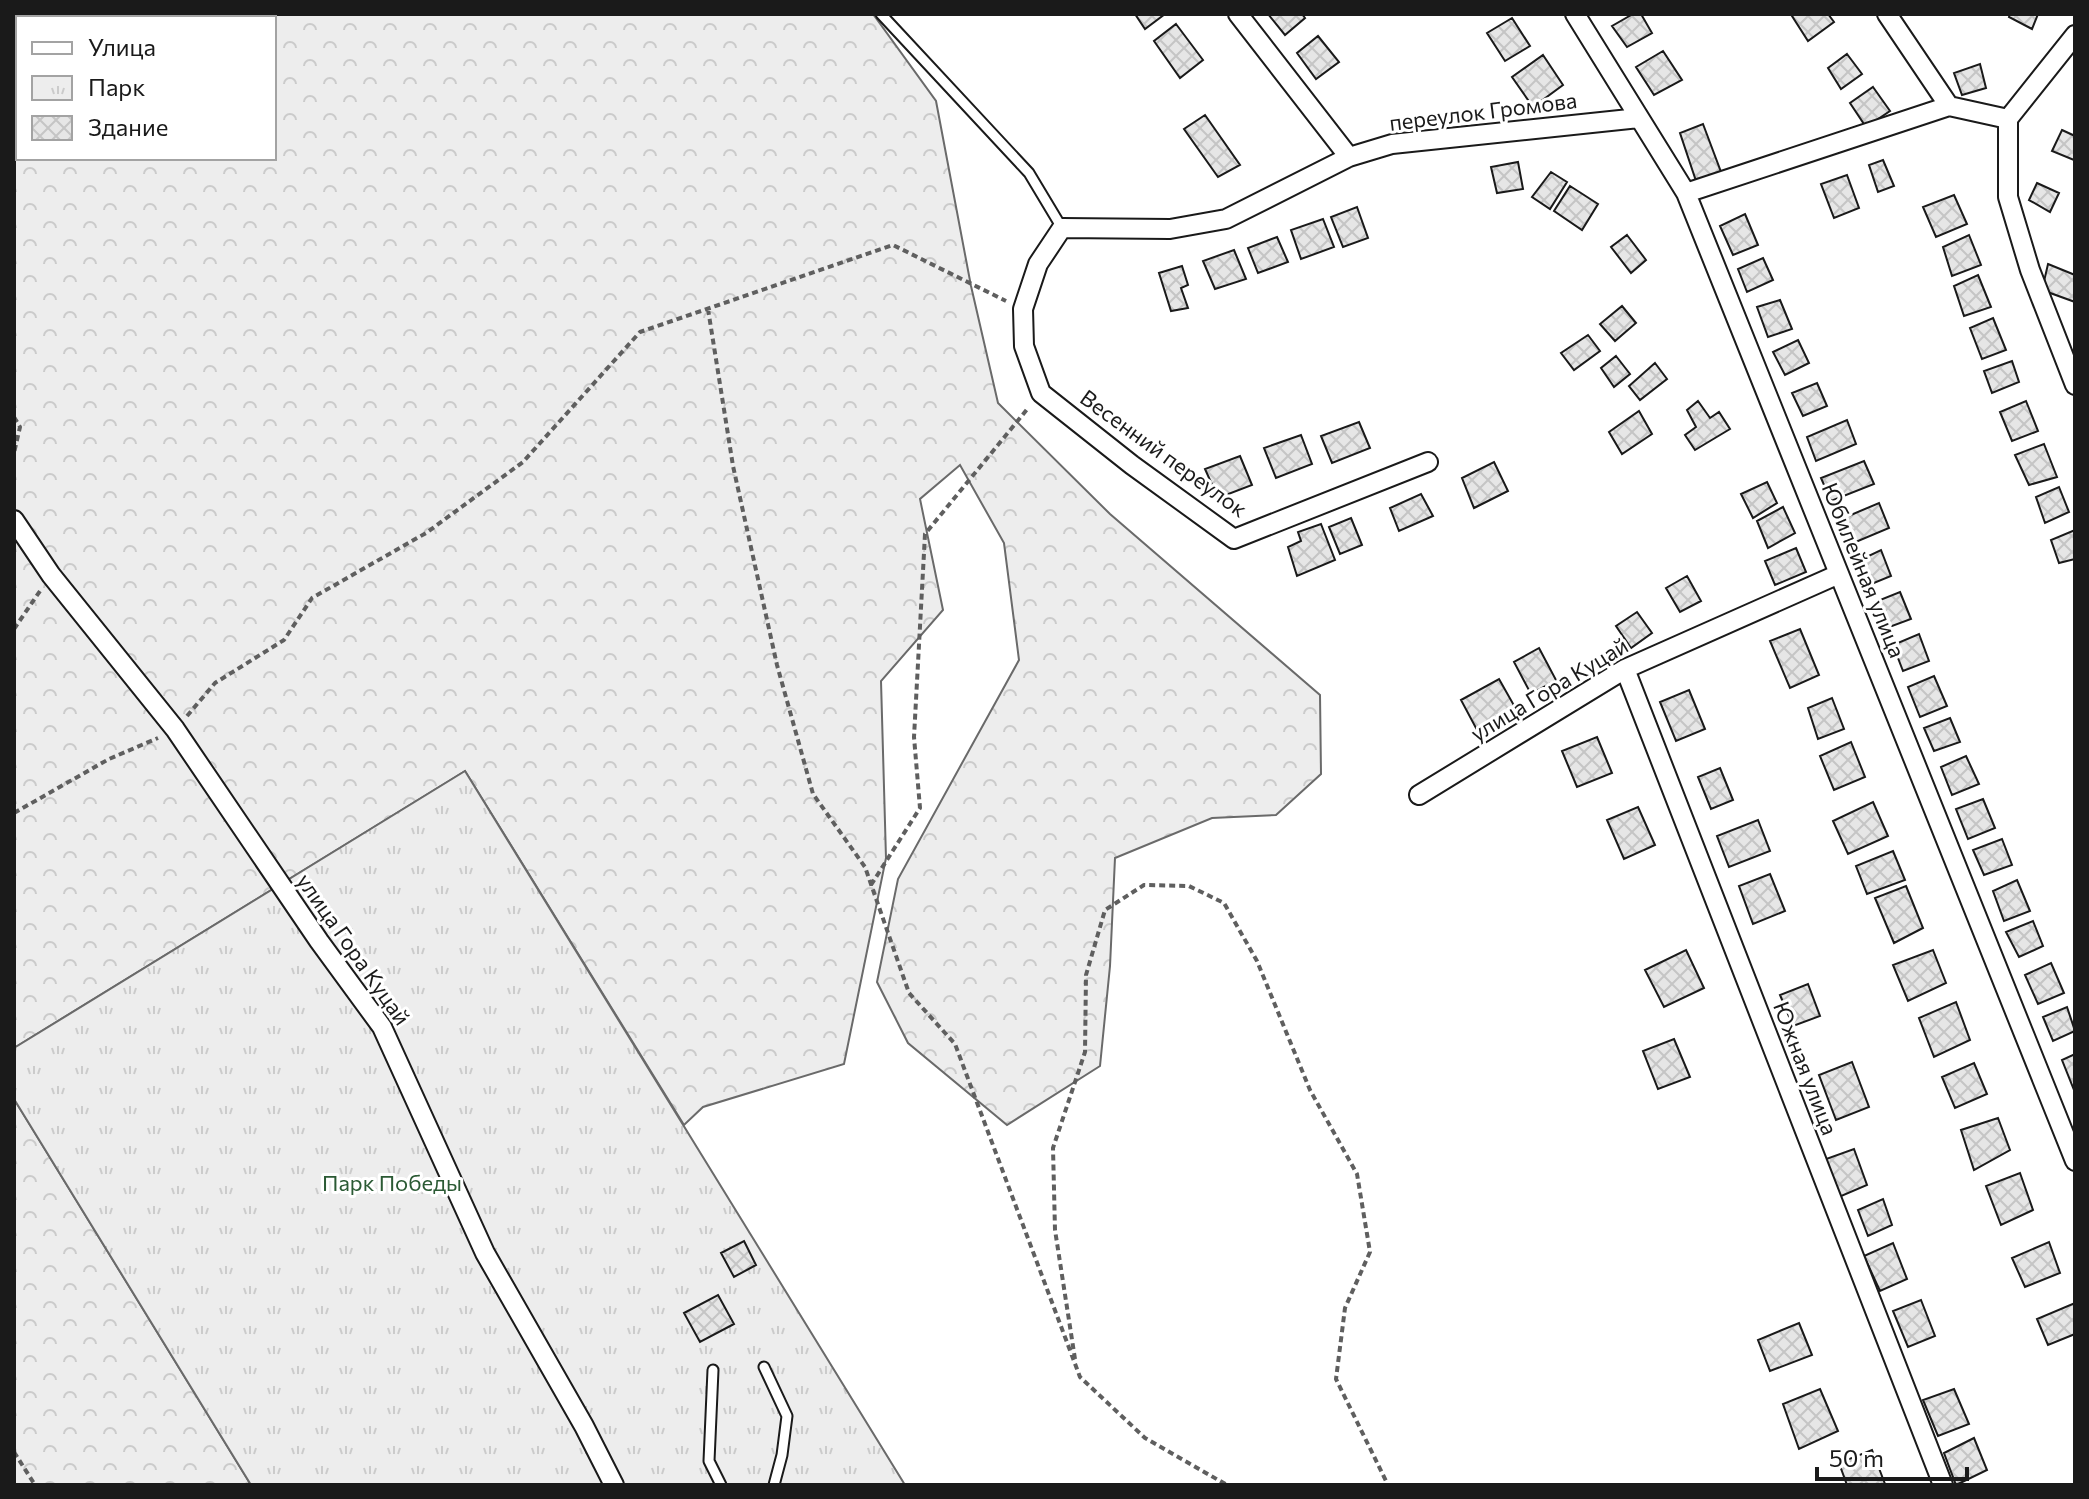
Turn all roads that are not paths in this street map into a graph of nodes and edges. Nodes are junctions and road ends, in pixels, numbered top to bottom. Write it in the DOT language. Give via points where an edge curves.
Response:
graph roads {
  1 [pos="881,14"];
  2 [pos="1238,14"];
  3 [pos="1575,14"];
  4 [pos="1887,14"];
  5 [pos="2075,35"];
  6 [pos="1949,106"];
  7 [pos="1639,118"];
  8 [pos="2008,119"];
  9 [pos="1349,157"];
  10 [pos="1686,193"];
  11 [pos="1062,228"];
  12 [pos="2070,362"];
  13 [pos="2075,385"];
  14 [pos="1428,462"];
  15 [pos="14,520"];
  16 [pos="1839,574"];
  17 [pos="1625,669"];
  18 [pos="1419,795"];
  19 [pos="2075,1161"];
  20 [pos="764,1367"];
  21 [pos="713,1370"];
  22 [pos="614,1485"];
  23 [pos="721,1485"];
  24 [pos="774,1485"];
  25 [pos="1943,1485"];
  1 -- 11 [label="lane" via="1029,173"];
  2 -- 9 [label="street"];
  3 -- 7 [label="street, Юбилейная улица"];
  4 -- 6 [label="street"];
  5 -- 8 [label="street"];
  6 -- 8 [label="street"];
  6 -- 10 [label="street"];
  7 -- 9 [label="street, переулок Громова" via="1392,144"];
  7 -- 10 [label="street, Юбилейная улица"];
  8 -- 12 [label="street" via="2008,197 2030,270"];
  9 -- 11 [label="street, переулок Громова" via="1226,219 1170,229"];
  10 -- 16 [label="street, Юбилейная улица"];
  11 -- 14 [label="street, Весенний переулок" via="1038,264 1023,309 1024,346 1041,393 1234,539"];
  12 -- 13 [label="street"];
  15 -- 22 [label="street, улица Гора Куцай" via="51,575 175,729 382,1027 485,1253"];
  16 -- 17 [label="street, улица Гора Куцай"];
  16 -- 19 [label="street, Юбилейная улица"];
  17 -- 18 [label="street, улица Гора Куцай"];
  17 -- 25 [label="street, Южная улица"];
  20 -- 24 [label="lane" via="787,1416"];
  21 -- 23 [label="lane" via="709,1461"];
}
